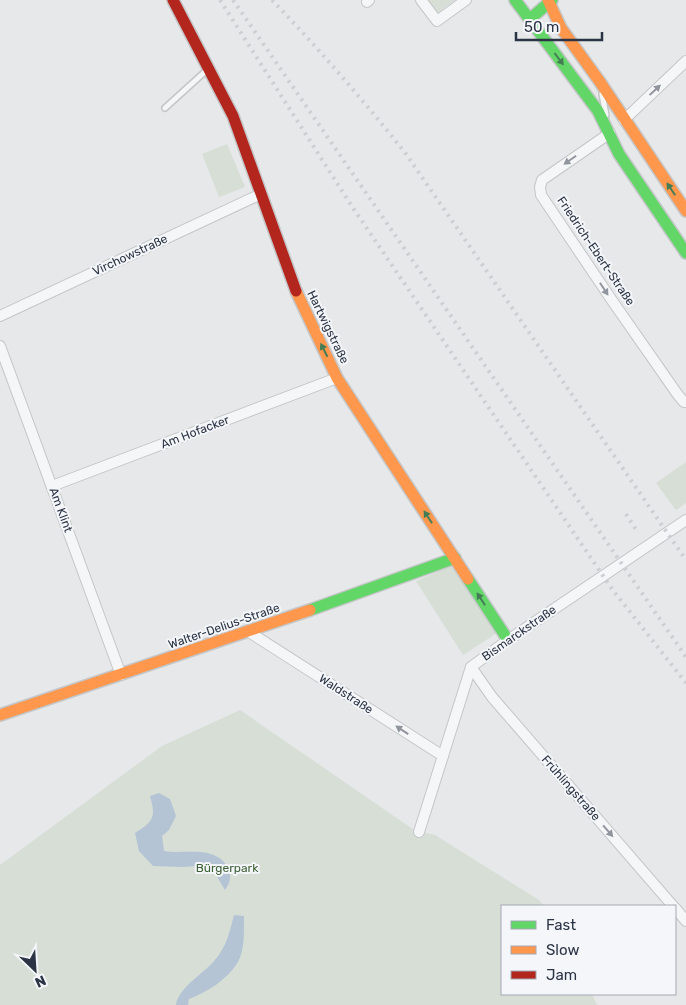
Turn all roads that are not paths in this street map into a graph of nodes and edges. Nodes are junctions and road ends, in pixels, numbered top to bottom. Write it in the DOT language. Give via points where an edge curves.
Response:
graph roads {
  1 [pos="173,0"];
  2 [pos="421,0"];
  3 [pos="466,0"];
  4 [pos="515,0"];
  5 [pos="550,1"];
  6 [pos="530,19"];
  7 [pos="686,61"];
  8 [pos="209,69"];
  9 [pos="600,82"];
  10 [pos="165,108"];
  11 [pos="624,120"];
  12 [pos="610,133"];
  13 [pos="261,194"];
  14 [pos="686,211"];
  15 [pos="686,253"];
  16 [pos="0,316"];
  17 [pos="0,346"];
  18 [pos="337,378"];
  19 [pos="686,402"];
  20 [pos="52,486"];
  21 [pos="686,520"];
  22 [pos="455,558"];
  23 [pos="249,632"];
  24 [pos="508,640"];
  25 [pos="471,667"];
  26 [pos="121,674"];
  27 [pos="0,715"];
  28 [pos="443,756"];
  29 [pos="419,832"];
  30 [pos="672,905"];
  31 [pos="676,909"];
  32 [pos="686,921"];
  1 -- 8 [label="street, Hartwigstraße"];
  2 -- 3 [label="street" via="437,21"];
  4 -- 6 [label="street"];
  5 -- 6 [label="street"];
  5 -- 9 [label="street" via="561,28"];
  6 -- 12 [label="street, one-way" via="598,111"];
  11 -- 7 [label="street, one-way"];
  8 -- 10 [label="lane"];
  8 -- 13 [label="street, Hartwigstraße" via="233,116"];
  9 -- 11 [label="street"];
  9 -- 12 [label="lane"];
  11 -- 12 [label="street, Friedrich-Ebert-Straße"];
  14 -- 11 [label="street, one-way"];
  12 -- 15 [label="street" via="619,154"];
  12 -- 19 [label="street, Friedrich-Ebert-Straße, one-way" via="542,180 541,195 610,298"];
  13 -- 16 [label="street, Virchowstraße"];
  18 -- 13 [label="street, Hartwigstraße, one-way" via="298,297"];
  17 -- 20 [label="street, Am Klint"];
  18 -- 20 [label="street, Am Hofacker"];
  22 -- 18 [label="street, Hartwigstraße, one-way"];
  20 -- 26 [label="street, Am Klint"];
  21 -- 24 [label="street, Bismarckstraße"];
  22 -- 23 [label="street, Walter-Delius-Straße"];
  24 -- 22 [label="street, Hartwigstraße, one-way"];
  23 -- 26 [label="street, Walter-Delius-Straße"];
  28 -- 23 [label="street, Waldstraße, one-way"];
  24 -- 25 [label="street, Bismarckstraße"];
  25 -- 28 [label="street, Bismarckstraße"];
  25 -- 30 [label="street, Frühlingstraße, one-way" via="492,697"];
  26 -- 27 [label="street, Walter-Delius-Straße"];
  28 -- 29 [label="street, Bismarckstraße"];
  31 -- 32 [label="street, Frühlingstraße"];
}
